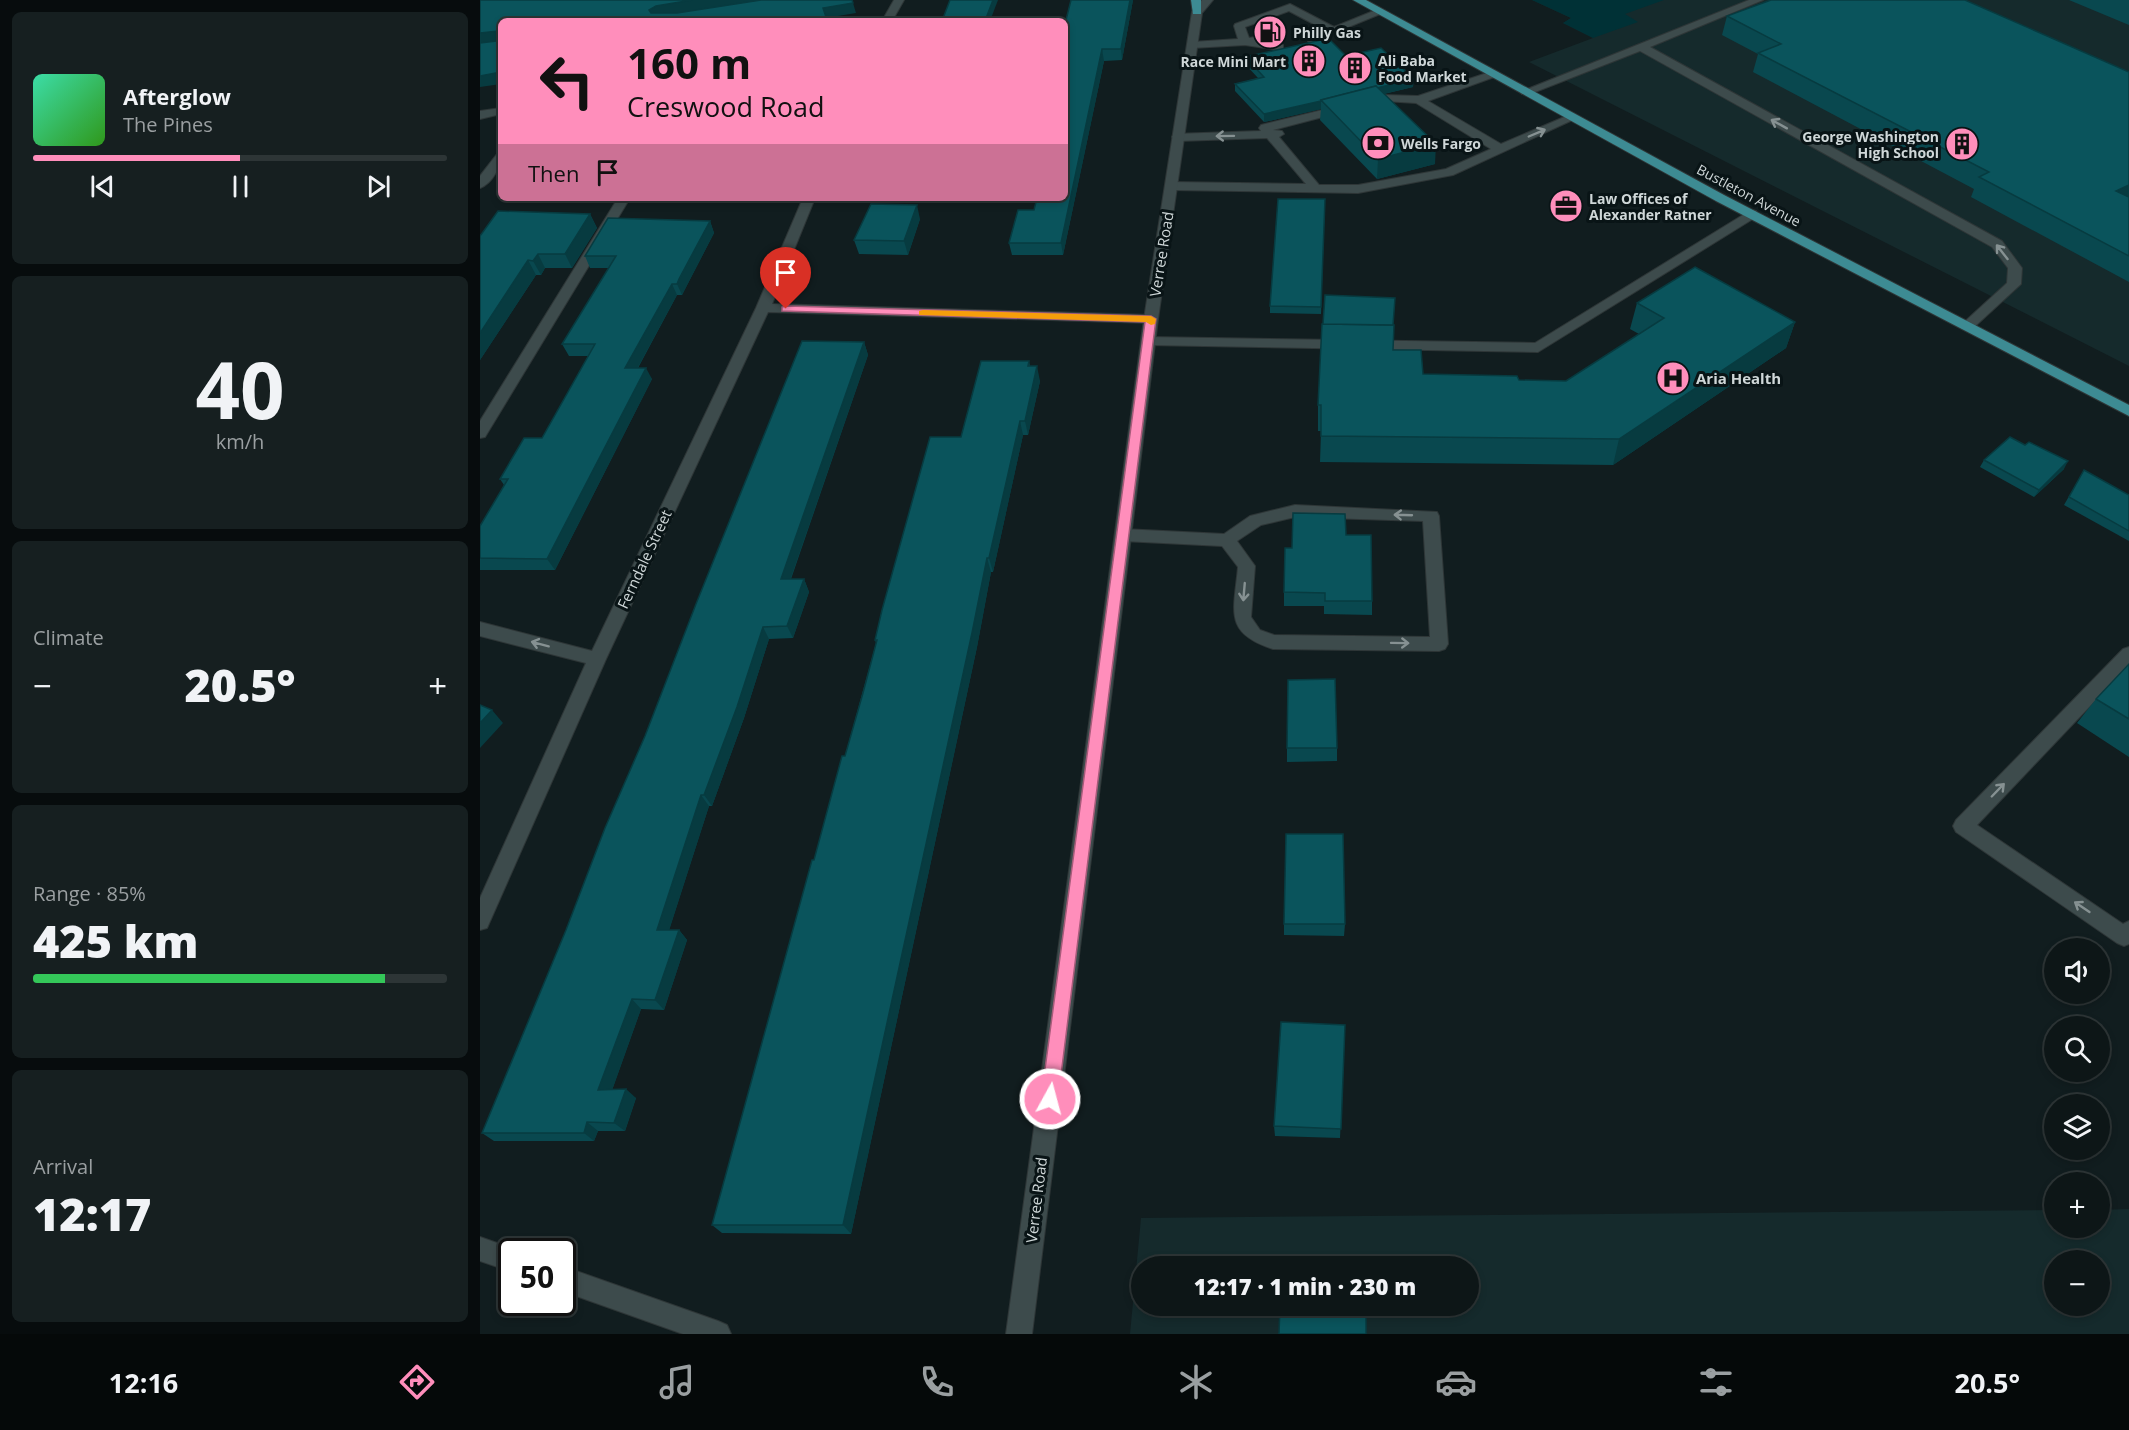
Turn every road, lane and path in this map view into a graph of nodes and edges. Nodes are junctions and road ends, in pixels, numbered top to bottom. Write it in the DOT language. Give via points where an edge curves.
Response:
graph roads {
  1 [pos="899,0"];
  2 [pos="1196,0"];
  3 [pos="1208,0"];
  4 [pos="1358,0"];
  5 [pos="1758,0"];
  6 [pos="1197,12"];
  7 [pos="1380,12"];
  8 [pos="889,18"];
  9 [pos="1319,22"];
  10 [pos="1302,28"];
  11 [pos="1334,31"];
  12 [pos="1269,36"];
  13 [pos="1312,39"];
  14 [pos="1245,42"];
  15 [pos="1192,45"];
  16 [pos="1640,46"];
  17 [pos="1279,47"];
  18 [pos="1493,74"];
  19 [pos="1526,92"];
  20 [pos="1419,100"];
  21 [pos="498,112"];
  22 [pos="480,115"];
  23 [pos="1355,116"];
  24 [pos="1573,117"];
  25 [pos="1323,123"];
  26 [pos="1272,135"];
  27 [pos="1178,137"];
  28 [pos="1500,149"];
  29 [pos="498,160"];
  30 [pos="480,184"];
  31 [pos="1171,186"];
  32 [pos="1316,189"];
  33 [pos="622,201"];
  34 [pos="808,201"];
  35 [pos="1751,214"];
  36 [pos="763,308"];
  37 [pos="1151,319"];
  38 [pos="1967,326"];
  39 [pos="1148,341"];
  40 [pos="2129,411"];
  41 [pos="480,433"];
  42 [pos="1123,535"];
  43 [pos="1227,540"];
  44 [pos="480,628"];
  45 [pos="2129,654"];
  46 [pos="597,659"];
  47 [pos="480,921"];
  48 [pos="2129,931"];
  49 [pos="480,1249"];
  50 [pos="498,1255"];
  51 [pos="576,1283"];
  52 [pos="718,1334"];
  53 [pos="1019,1334"];
  1 -- 8 [label="street"];
  2 -- 6 [label="main road"];
  3 -- 6 [label="street"];
  4 -- 7 [label="main road, Bustleton Avenue"];
  5 -- 16 [label="street"];
  6 -- 15 [label="street, Verree Road"];
  7 -- 11 [label="street"];
  7 -- 18 [label="main road, Bustleton Avenue"];
  9 -- 10 [label="street"];
  9 -- 11 [label="street"];
  9 -- 14 [label="street" via="1290,7 1239,26"];
  11 -- 13 [label="street"];
  12 -- 14 [label="street"];
  14 -- 15 [label="street"];
  14 -- 17 [label="street"];
  15 -- 27 [label="street, Verree Road"];
  16 -- 19 [label="street"];
  38 -- 16 [label="street, one-way" via="2014,284 2015,268 1997,244"];
  18 -- 19 [label="main road, Bustleton Avenue"];
  18 -- 20 [label="street"];
  19 -- 24 [label="main road, Bustleton Avenue"];
  20 -- 23 [label="street"];
  20 -- 26 [label="street" via="1384,98 1266,128"];
  20 -- 28 [label="street"];
  21 -- 22 [label="street"];
  28 -- 24 [label="street, one-way"];
  24 -- 35 [label="main road, Bustleton Avenue"];
  25 -- 26 [label="street"];
  26 -- 27 [label="street, one-way"];
  26 -- 32 [label="street"];
  27 -- 31 [label="street, Verree Road"];
  28 -- 32 [label="street" via="1449,172 1358,189"];
  29 -- 30 [label="street"];
  31 -- 32 [label="street"];
  31 -- 37 [label="street, Verree Road"];
  33 -- 41 [label="street"];
  34 -- 36 [label="street, Ferndale Street"];
  35 -- 38 [label="main road, Bustleton Avenue"];
  35 -- 39 [label="street" via="1538,348"];
  36 -- 37 [label="street"];
  36 -- 46 [label="street, Ferndale Street"];
  37 -- 39 [label="street, Verree Road"];
  38 -- 40 [label="main road, Bustleton Avenue"];
  39 -- 42 [label="street, Verree Road"];
  42 -- 43 [label="street"];
  42 -- 53 [label="street, Verree Road"];
  43 -- 43 [label="street, one-way" via="1247,566 1242,618 1254,635 1273,642 1439,644 1431,516 1295,511 1256,520"];
  46 -- 44 [label="street, one-way"];
  48 -- 45 [label="street, one-way" via="2124,936 1962,826"];
  46 -- 47 [label="street, Ferndale Street"];
  49 -- 50 [label="street"];
  51 -- 52 [label="street"];
}
